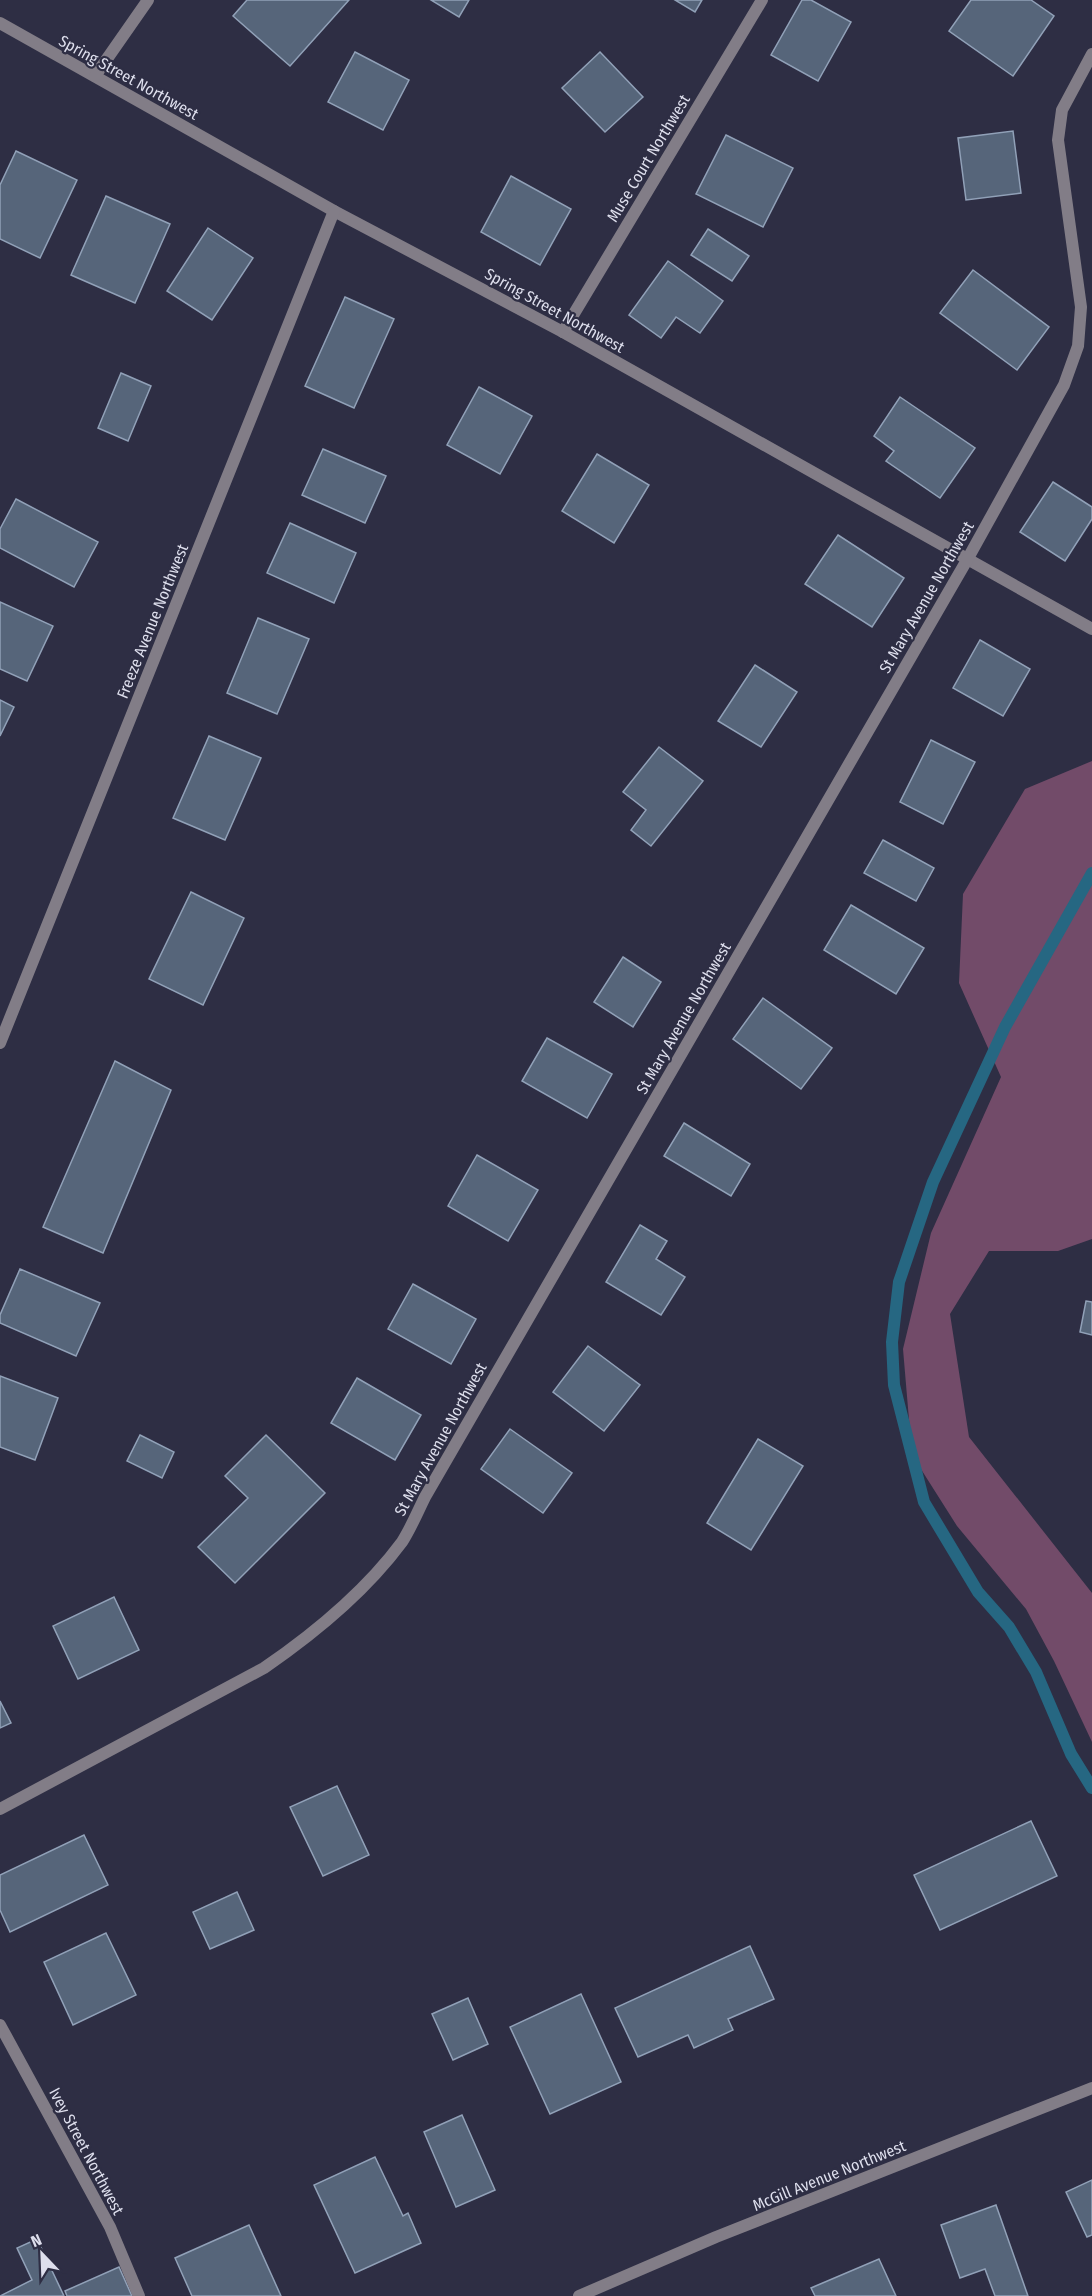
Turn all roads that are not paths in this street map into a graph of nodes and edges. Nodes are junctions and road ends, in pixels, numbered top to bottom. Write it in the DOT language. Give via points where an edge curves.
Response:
graph roads {
  1 [pos="148,0"];
  2 [pos="762,0"];
  3 [pos="0,23"];
  4 [pos="1092,54"];
  5 [pos="95,76"];
  6 [pos="334,211"];
  7 [pos="563,332"];
  8 [pos="967,560"];
  9 [pos="1092,629"];
  10 [pos="0,1043"];
  11 [pos="0,1809"];
  12 [pos="0,2025"];
  13 [pos="1092,2088"];
  14 [pos="139,2296"];
  15 [pos="579,2296"];
  1 -- 5 [label="street"];
  2 -- 7 [label="street, Muse Court Northwest"];
  3 -- 5 [label="street, Spring Street Northwest"];
  4 -- 8 [label="street, St Mary Avenue Northwest" via="1062,111 1058,140 1081,308 1078,346 1064,385"];
  5 -- 6 [label="street, Spring Street Northwest"];
  6 -- 7 [label="street, Spring Street Northwest"];
  6 -- 10 [label="street, Freeze Avenue Northwest"];
  7 -- 8 [label="street, Spring Street Northwest"];
  8 -- 9 [label="street, Spring Street Northwest"];
  8 -- 11 [label="street, St Mary Avenue Northwest" via="403,1540 366,1586 302,1642 264,1668"];
  12 -- 14 [label="street, Ivey Street Northwest" via="110,2227"];
  13 -- 15 [label="street, McGill Avenue Northwest" via="716,2237"];
}
